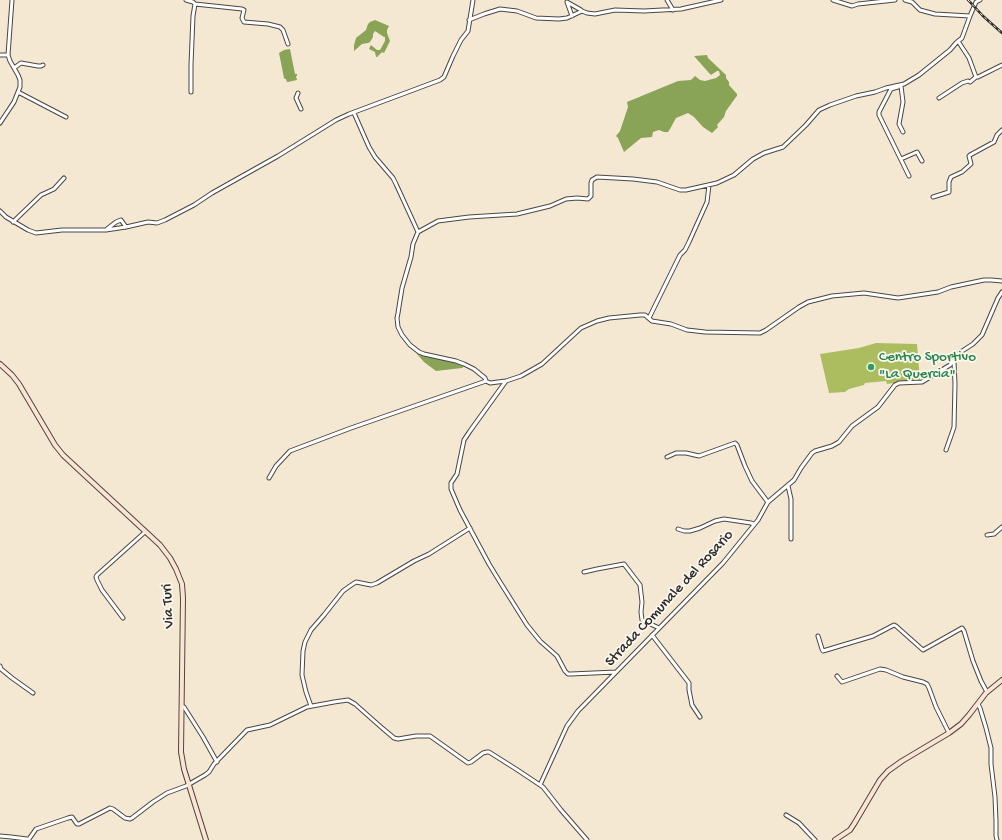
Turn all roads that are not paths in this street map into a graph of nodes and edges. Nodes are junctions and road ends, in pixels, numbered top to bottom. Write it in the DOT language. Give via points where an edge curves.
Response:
graph roads {
  1 [pos="12,0"];
  2 [pos="186,0"];
  3 [pos="473,0"];
  4 [pos="667,0"];
  5 [pos="721,0"];
  6 [pos="833,0"];
  7 [pos="895,0"];
  8 [pos="905,0"];
  9 [pos="980,0"];
  10 [pos="195,4"];
  11 [pos="673,10"];
  12 [pos="582,11"];
  13 [pos="572,16"];
  14 [pos="970,16"];
  15 [pos="258,19"];
  16 [pos="469,20"];
  17 [pos="256,23"];
  18 [pos="958,41"];
  19 [pos="288,44"];
  20 [pos="0,55"];
  21 [pos="8,55"];
  22 [pos="43,64"];
  23 [pos="1002,65"];
  24 [pos="14,68"];
  25 [pos="977,77"];
  26 [pos="902,85"];
  27 [pos="18,92"];
  28 [pos="191,92"];
  29 [pos="298,94"];
  30 [pos="938,98"];
  31 [pos="301,109"];
  32 [pos="354,113"];
  33 [pos="66,118"];
  34 [pos="0,122"];
  35 [pos="1002,130"];
  36 [pos="903,132"];
  37 [pos="901,160"];
  38 [pos="922,161"];
  39 [pos="909,176"];
  40 [pos="64,178"];
  41 [pos="709,185"];
  42 [pos="933,197"];
  43 [pos="0,211"];
  44 [pos="13,222"];
  45 [pos="126,227"];
  46 [pos="106,230"];
  47 [pos="418,232"];
  48 [pos="1002,281"];
  49 [pos="1002,292"];
  50 [pos="649,318"];
  51 [pos="954,360"];
  52 [pos="0,364"];
  53 [pos="486,381"];
  54 [pos="506,381"];
  55 [pos="946,450"];
  56 [pos="667,457"];
  57 [pos="270,478"];
  58 [pos="788,486"];
  59 [pos="768,502"];
  60 [pos="754,524"];
  61 [pos="1002,527"];
  62 [pos="470,528"];
  63 [pos="678,529"];
  64 [pos="145,532"];
  65 [pos="987,535"];
  66 [pos="791,539"];
  67 [pos="584,572"];
  68 [pos="123,618"];
  69 [pos="659,628"];
  70 [pos="652,635"];
  71 [pos="818,636"];
  72 [pos="0,666"];
  73 [pos="616,672"];
  74 [pos="837,676"];
  75 [pos="1002,680"];
  76 [pos="987,692"];
  77 [pos="33,693"];
  78 [pos="978,704"];
  79 [pos="182,706"];
  80 [pos="311,706"];
  81 [pos="700,717"];
  82 [pos="949,733"];
  83 [pos="217,762"];
  84 [pos="189,784"];
  85 [pos="540,785"];
  86 [pos="786,815"];
  87 [pos="0,836"];
  88 [pos="206,840"];
  89 [pos="587,840"];
  90 [pos="815,840"];
  91 [pos="835,840"];
  92 [pos="997,840"];
  1 -- 21 [label="street"];
  2 -- 10 [label="street"];
  3 -- 16 [label="street"];
  4 -- 11 [label="street"];
  5 -- 11 [label="street"];
  6 -- 7 [label="street" via="852,6"];
  8 -- 14 [label="street" via="912,2 920,10 935,14"];
  9 -- 14 [label="street" via="976,2"];
  10 -- 17 [label="street" via="242,8 244,22"];
  10 -- 28 [label="street"];
  11 -- 12 [label="street" via="615,10 595,14"];
  12 -- 13 [label="street"];
  12 -- 13 [label="street" via="567,2"];
  13 -- 16 [label="street" via="559,19 536,18 517,11 500,10"];
  14 -- 18 [label="street" via="962,38"];
  15 -- 17 [label="street"];
  16 -- 32 [label="street" via="468,31 461,40 444,77"];
  17 -- 19 [label="street" via="280,27"];
  18 -- 25 [label="street"];
  18 -- 26 [label="street" via="919,75"];
  20 -- 21 [label="street"];
  21 -- 24 [label="street"];
  22 -- 24 [label="street" via="38,66 21,63"];
  23 -- 25 [label="street"];
  24 -- 27 [label="street" via="20,80"];
  25 -- 30 [label="street"];
  26 -- 36 [label="street" via="903,102 899,124"];
  26 -- 37 [label="street" via="891,89 879,112"];
  26 -- 41 [label="street" via="856,96 819,110 783,147 753,159 734,175"];
  27 -- 33 [label="street"];
  27 -- 34 [label="street"];
  29 -- 31 [label="street" via="296,98"];
  32 -- 45 [label="street" via="336,120 165,220"];
  32 -- 47 [label="street" via="369,147 393,178"];
  35 -- 42 [label="street" via="994,142 969,156 971,164 951,177 949,192"];
  37 -- 38 [label="street" via="917,152"];
  37 -- 39 [label="street"];
  40 -- 44 [label="street" via="54,189 41,195"];
  41 -- 47 [label="street" via="680,190 657,182 596,177 592,180 591,196 588,200 566,199 550,206 517,214 438,221"];
  41 -- 50 [label="street" via="707,202 689,242"];
  43 -- 44 [label="street"];
  44 -- 46 [label="street" via="36,233"];
  45 -- 46 [label="street"];
  45 -- 46 [label="street" via="121,220"];
  47 -- 53 [label="street" via="402,288 397,318 399,330 419,352 464,364 474,369"];
  48 -- 50 [label="street" via="984,280 938,292 898,298 864,293 832,296 808,302 760,334 687,330"];
  49 -- 51 [label="street, Strada Comunale del Rosario" via="982,335 960,351"];
  50 -- 54 [label="street" via="640,315 609,318 581,328 542,364 522,376"];
  51 -- 55 [label="street" via="954,427"];
  51 -- 58 [label="street, Strada Comunale del Rosario" via="948,367 922,382 895,385 878,407 852,426 839,442 812,453"];
  52 -- 64 [label="main road, Via Turi" via="19,384 63,455"];
  53 -- 54 [label="street"];
  53 -- 57 [label="street" via="290,451 276,466"];
  54 -- 62 [label="street" via="467,435 457,474 451,483 451,489"];
  56 -- 59 [label="street" via="676,453 699,456 736,444 749,475"];
  58 -- 59 [label="street, Strada Comunale del Rosario"];
  58 -- 66 [label="street" via="791,499"];
  59 -- 60 [label="street, Strada Comunale del Rosario"];
  60 -- 63 [label="street" via="724,518 690,531"];
  60 -- 69 [label="street, Strada Comunale del Rosario" via="723,563"];
  61 -- 65 [label="street" via="994,534"];
  62 -- 73 [label="street" via="492,570 527,625 557,656 566,673"];
  62 -- 80 [label="street" via="427,556 379,582 371,585 356,582 343,591 311,630 305,642 302,675"];
  64 -- 68 [label="street" via="96,577 102,590"];
  64 -- 79 [label="main road, Via Turi" via="170,558 182,584"];
  67 -- 69 [label="street" via="624,564 640,586 642,620"];
  69 -- 70 [label="street, Strada Comunale del Rosario"];
  70 -- 73 [label="street, Strada Comunale del Rosario"];
  70 -- 81 [label="street" via="689,683 692,705"];
  71 -- 76 [label="street" via="823,651 873,636 894,625 923,650 962,628 980,681"];
  72 -- 77 [label="street"];
  73 -- 85 [label="street, Strada Comunale del Rosario" via="571,721"];
  74 -- 82 [label="street" via="842,682 880,669 923,682 929,688"];
  75 -- 76 [label="main road"];
  76 -- 78 [label="main road"];
  78 -- 82 [label="main road"];
  78 -- 92 [label="street" via="991,748"];
  79 -- 83 [label="street"];
  79 -- 84 [label="main road, Via Turi" via="181,752"];
  80 -- 83 [label="street" via="270,725 247,730"];
  80 -- 85 [label="street" via="350,701 394,738 430,736 468,763 487,752"];
  82 -- 91 [label="main road" via="888,771 850,830"];
  83 -- 84 [label="street" via="207,774"];
  84 -- 87 [label="street" via="167,793 130,819 110,808 79,824 72,817 36,829 29,839"];
  84 -- 88 [label="main road, Via Turi"];
  85 -- 89 [label="street"];
  86 -- 90 [label="street" via="799,823"];
}
